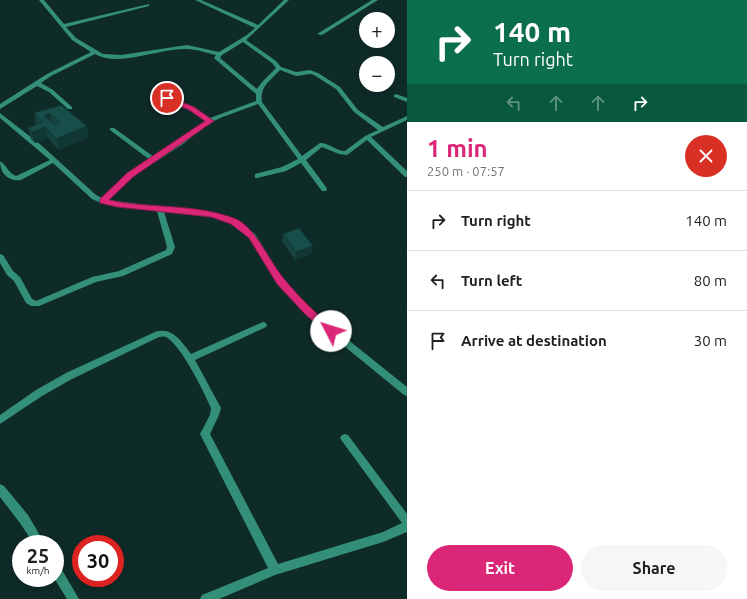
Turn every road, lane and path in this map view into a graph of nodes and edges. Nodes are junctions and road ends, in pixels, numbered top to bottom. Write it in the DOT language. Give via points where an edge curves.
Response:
graph roads {
  1 [pos="41,0"];
  2 [pos="197,0"];
  3 [pos="287,0"];
  4 [pos="376,0"];
  5 [pos="148,5"];
  6 [pos="62,26"];
  7 [pos="258,27"];
  8 [pos="320,34"];
  9 [pos="243,40"];
  10 [pos="94,52"];
  11 [pos="220,54"];
  12 [pos="280,68"];
  13 [pos="36,83"];
  14 [pos="258,93"];
  15 [pos="396,96"];
  16 [pos="167,98"];
  17 [pos="407,100"];
  18 [pos="259,102"];
  19 [pos="0,107"];
  20 [pos="70,108"];
  21 [pos="0,115"];
  22 [pos="407,118"];
  23 [pos="210,121"];
  24 [pos="112,129"];
  25 [pos="381,129"];
  26 [pos="367,137"];
  27 [pos="54,160"];
  28 [pos="153,160"];
  29 [pos="301,160"];
  30 [pos="0,163"];
  31 [pos="407,175"];
  32 [pos="257,176"];
  33 [pos="324,189"];
  34 [pos="103,201"];
  35 [pos="160,209"];
  36 [pos="0,257"];
  37 [pos="263,325"];
  38 [pos="189,359"];
  39 [pos="407,392"];
  40 [pos="0,420"];
  41 [pos="345,438"];
  42 [pos="0,489"];
  43 [pos="407,522"];
  44 [pos="407,526"];
  45 [pos="34,535"];
  46 [pos="275,570"];
  47 [pos="64,584"];
  48 [pos="73,599"];
  49 [pos="206,599"];
  1 -- 6 [label="street"];
  2 -- 7 [label="street"];
  3 -- 7 [label="street"];
  4 -- 8 [label="street"];
  5 -- 6 [label="street"];
  6 -- 10 [label="street" via="74,39"];
  7 -- 9 [label="street"];
  9 -- 11 [label="street"];
  9 -- 12 [label="street"];
  10 -- 11 [label="street" via="121,57 187,47"];
  10 -- 13 [label="street"];
  11 -- 14 [label="street" via="219,60"];
  12 -- 14 [label="street"];
  12 -- 25 [label="street" via="296,74 316,74 338,88 356,111"];
  13 -- 19 [label="street"];
  13 -- 20 [label="street"];
  14 -- 18 [label="street"];
  15 -- 17 [label="street"];
  16 -- 23 [label="street" via="192,108"];
  18 -- 23 [label="street"];
  18 -- 29 [label="street"];
  21 -- 27 [label="street"];
  22 -- 25 [label="street"];
  23 -- 28 [label="street"];
  24 -- 28 [label="street"];
  25 -- 26 [label="street"];
  26 -- 29 [label="street" via="347,153 320,145"];
  26 -- 31 [label="street"];
  27 -- 30 [label="street" via="15,179 8,175"];
  27 -- 34 [label="street" via="94,197"];
  28 -- 34 [label="street" via="130,175"];
  29 -- 32 [label="street" via="284,169"];
  29 -- 33 [label="street"];
  34 -- 35 [label="street"];
  35 -- 36 [label="street" via="171,247 165,255 36,304 31,303"];
  35 -- 39 [label="street" via="211,215 241,226 252,236 280,281 308,312"];
  37 -- 38 [label="street"];
  38 -- 40 [label="street" via="171,336 158,334 69,376"];
  38 -- 46 [label="street" via="216,408 216,414 206,428 205,434"];
  41 -- 43 [label="street"];
  42 -- 45 [label="street"];
  44 -- 46 [label="street" via="383,537"];
  46 -- 49 [label="street"];
  47 -- 48 [label="street"];
}
